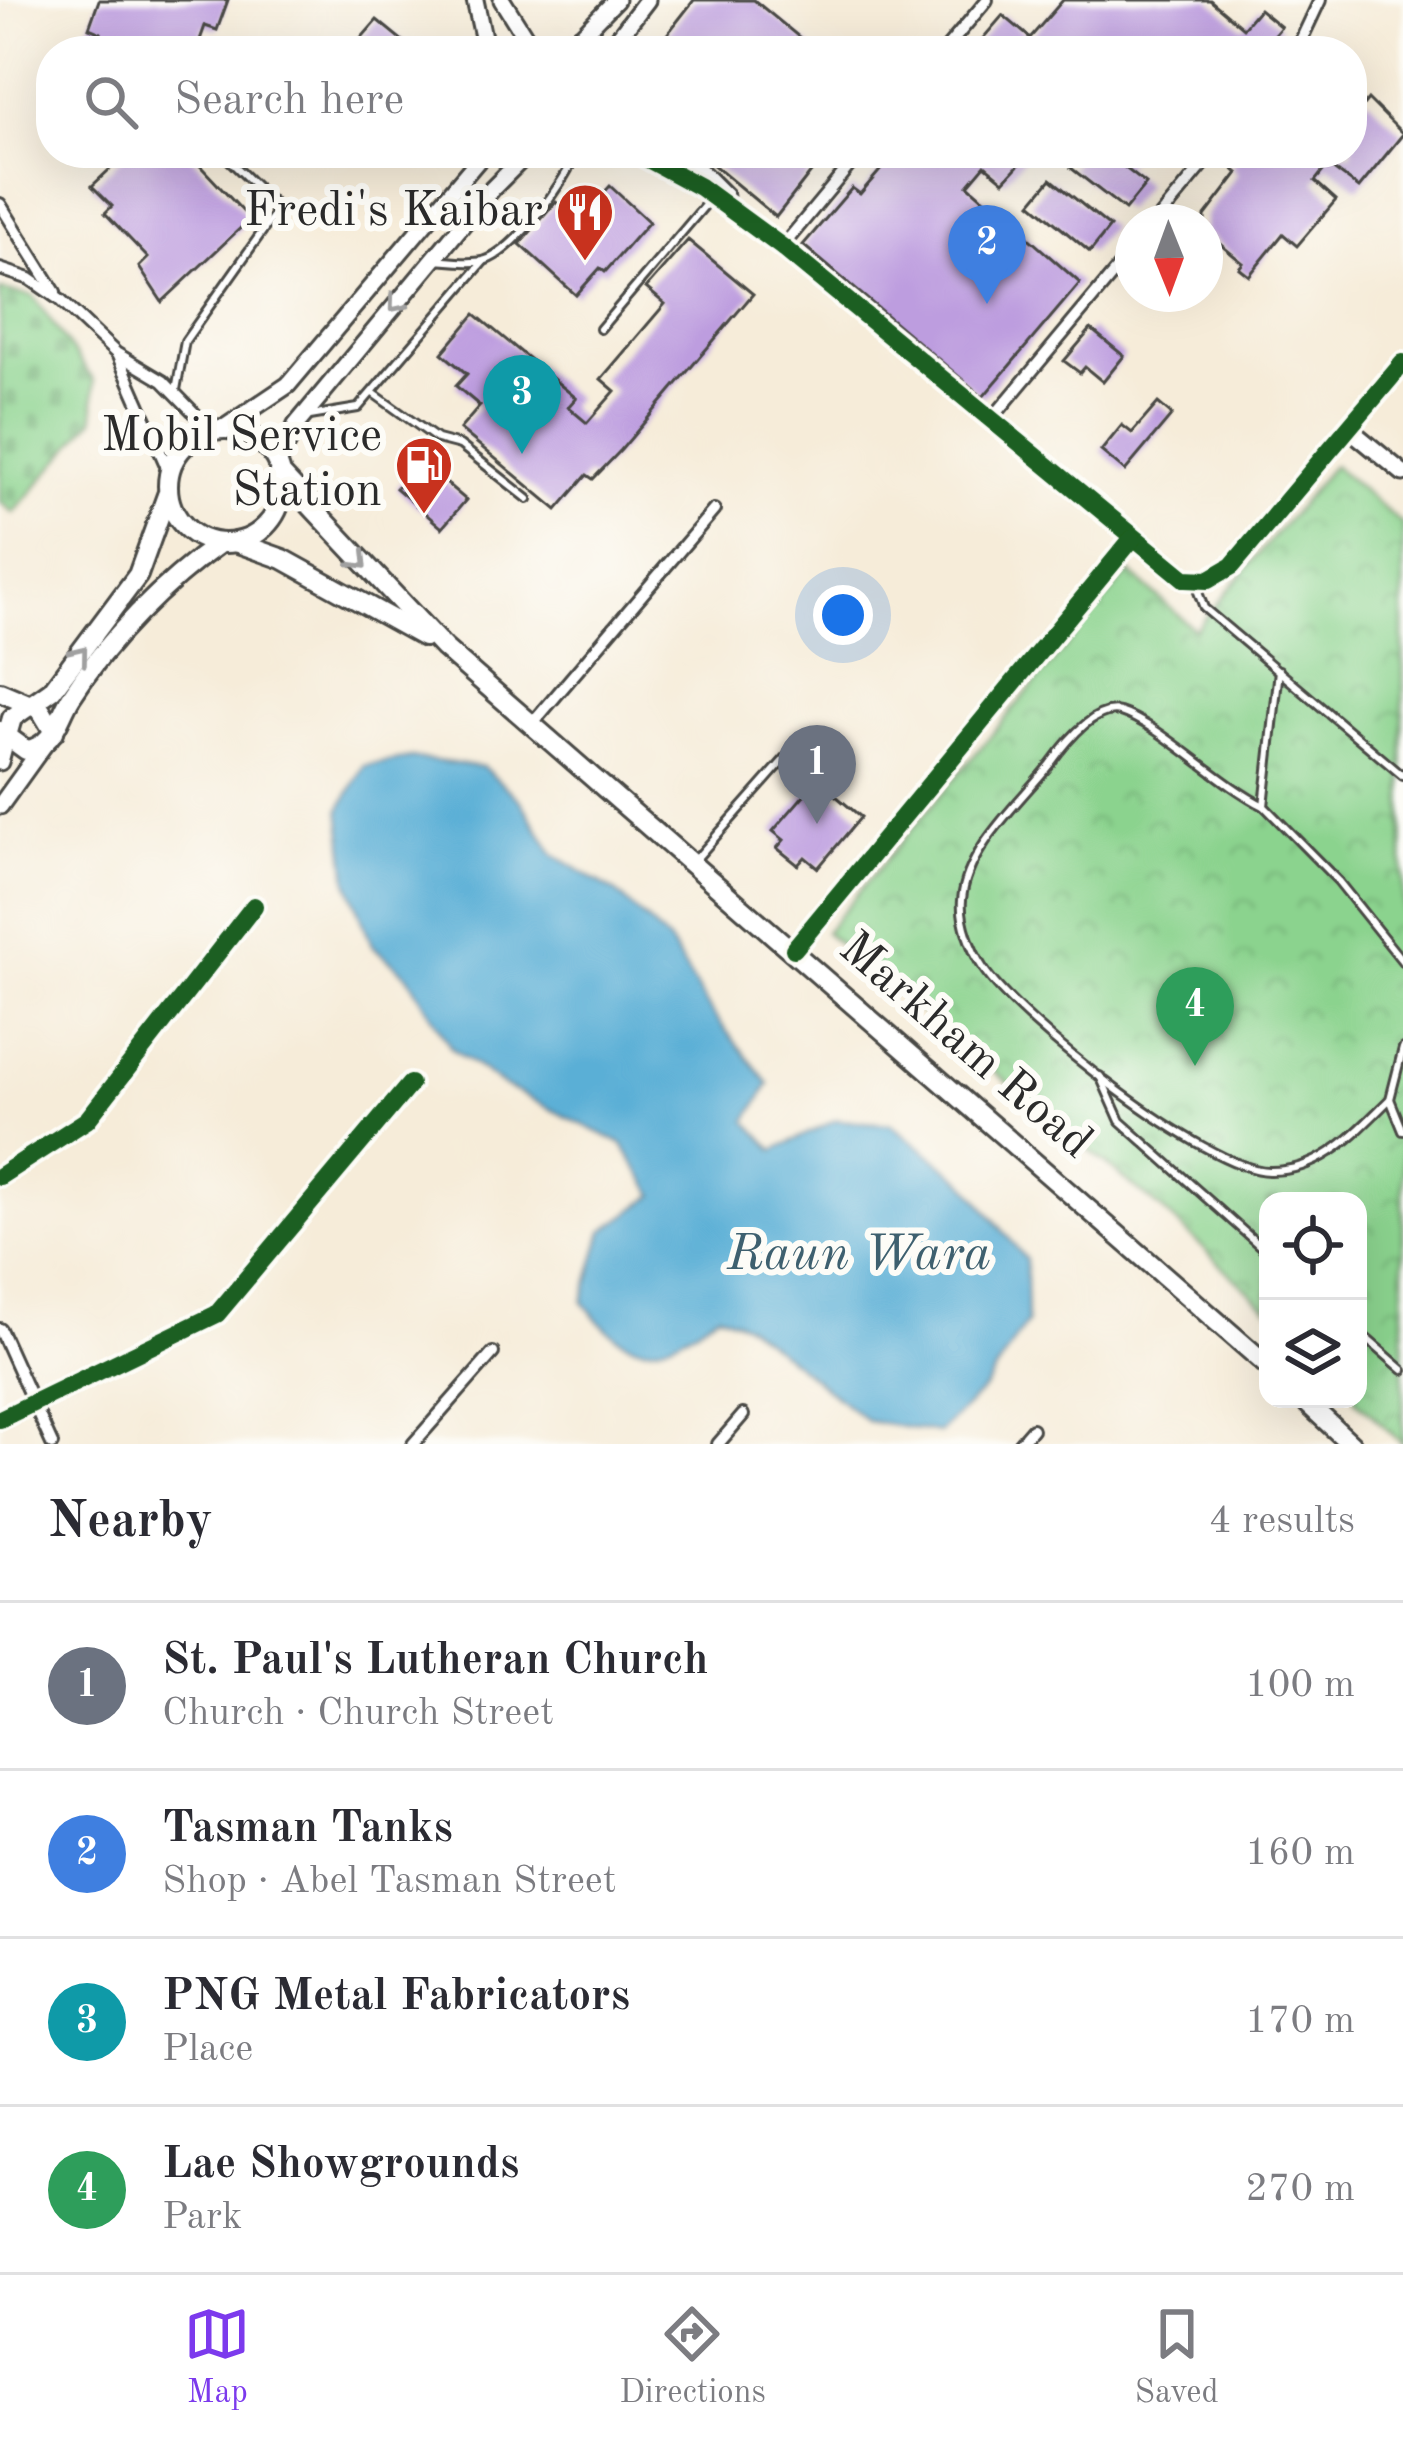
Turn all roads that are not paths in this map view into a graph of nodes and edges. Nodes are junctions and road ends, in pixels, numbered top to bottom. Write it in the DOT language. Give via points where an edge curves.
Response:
graph roads {
  1 [pos="476,0"];
  2 [pos="502,0"];
  3 [pos="616,0"];
  4 [pos="647,0"];
  5 [pos="987,0"];
  6 [pos="1320,0"];
  7 [pos="483,36"];
  8 [pos="525,36"];
  9 [pos="580,36"];
  10 [pos="619,36"];
  11 [pos="957,36"];
  12 [pos="1303,36"];
  13 [pos="237,168"];
  14 [pos="471,168"];
  15 [pos="515,168"];
  16 [pos="571,168"];
  17 [pos="664,168"];
  18 [pos="696,168"];
  19 [pos="848,168"];
  20 [pos="1201,168"];
  21 [pos="713,195"];
  22 [pos="0,204"];
  23 [pos="1171,204"];
  24 [pos="742,216"];
  25 [pos="782,247"];
  26 [pos="433,260"];
  27 [pos="484,261"];
  28 [pos="0,269"];
  29 [pos="1115,272"];
  30 [pos="60,300"];
  31 [pos="600,329"];
  32 [pos="116,353"];
  33 [pos="1403,363"];
  34 [pos="373,393"];
  35 [pos="175,394"];
  36 [pos="303,417"];
  37 [pos="992,420"];
  38 [pos="1348,428"];
  39 [pos="218,429"];
  40 [pos="279,468"];
  41 [pos="169,472"];
  42 [pos="1403,473"];
  43 [pos="167,495"];
  44 [pos="528,499"];
  45 [pos="714,510"];
  46 [pos="1132,539"];
  47 [pos="227,543"];
  48 [pos="1194,581"];
  49 [pos="444,648"];
  50 [pos="1279,670"];
  51 [pos="0,692"];
  52 [pos="28,705"];
  53 [pos="532,724"];
  54 [pos="3,735"];
  55 [pos="50,737"];
  56 [pos="804,737"];
  57 [pos="0,762"];
  58 [pos="1403,776"];
  59 [pos="0,806"];
  60 [pos="1264,806"];
  61 [pos="690,867"];
  62 [pos="254,906"];
  63 [pos="794,949"];
  64 [pos="1403,962"];
  65 [pos="1403,1048"];
  66 [pos="1098,1072"];
  67 [pos="410,1084"];
  68 [pos="1390,1099"];
  69 [pos="1403,1131"];
  70 [pos="0,1176"];
  71 [pos="1259,1244"];
  72 [pos="0,1329"];
  73 [pos="1367,1339"];
  74 [pos="493,1353"];
  75 [pos="1259,1358"];
  76 [pos="1403,1370"];
  77 [pos="35,1404"];
  78 [pos="1313,1408"];
  79 [pos="743,1415"];
  80 [pos="0,1419"];
  81 [pos="1032,1429"];
  82 [pos="52,1444"];
  83 [pos="412,1444"];
  84 [pos="718,1444"];
  85 [pos="1019,1444"];
  86 [pos="1351,1444"];
  1 -- 7 [label="street"];
  2 -- 8 [label="street"];
  3 -- 9 [label="street"];
  4 -- 10 [label="street"];
  5 -- 11 [label="street"];
  6 -- 12 [label="street"];
  13 -- 35 [label="lane" via="273,203 274,215 185,341"];
  14 -- 39 [label="street" via="278,396"];
  15 -- 26 [label="street"];
  16 -- 27 [label="lane"];
  17 -- 21 [label="street"];
  18 -- 24 [label="street"];
  19 -- 25 [label="street"];
  20 -- 23 [label="street"];
  21 -- 24 [label="street"];
  21 -- 31 [label="lane"];
  22 -- 30 [label="street"];
  24 -- 25 [label="street"];
  25 -- 37 [label="street"];
  26 -- 27 [label="lane"];
  26 -- 36 [label="street, one-way"];
  27 -- 34 [label="lane"];
  28 -- 30 [label="street"];
  29 -- 37 [label="street"];
  30 -- 32 [label="street"];
  32 -- 35 [label="street"];
  32 -- 41 [label="street"];
  33 -- 38 [label="street"];
  34 -- 36 [label="lane" via="358,408"];
  34 -- 44 [label="lane" via="437,439 460,445"];
  35 -- 39 [label="street"];
  36 -- 40 [label="street"];
  37 -- 46 [label="street"];
  38 -- 42 [label="street"];
  38 -- 48 [label="street" via="1232,566"];
  39 -- 40 [label="main road" via="253,436"];
  39 -- 41 [label="main road" via="184,444"];
  40 -- 47 [label="main road" via="277,510 267,525"];
  40 -- 49 [label="main road, Markham Road, one-way"];
  41 -- 43 [label="main road"];
  43 -- 47 [label="main road" via="185,528"];
  52 -- 43 [label="main road, one-way" via="52,690 138,575"];
  45 -- 53 [label="street"];
  46 -- 48 [label="street"];
  46 -- 63 [label="street"];
  47 -- 49 [label="main road, Markham Road" via="284,559"];
  47 -- 55 [label="main road" via="133,623"];
  48 -- 50 [label="lane" via="1204,608"];
  49 -- 53 [label="main road, Markham Road"];
  50 -- 58 [label="lane"];
  50 -- 60 [label="lane"];
  51 -- 52 [label="main road"];
  52 -- 54 [label="main road"];
  52 -- 55 [label="main road" via="46,714"];
  53 -- 61 [label="main road, Markham Road"];
  54 -- 55 [label="main road" via="26,750"];
  54 -- 57 [label="street"];
  55 -- 59 [label="street"];
  56 -- 61 [label="lane"];
  60 -- 64 [label="lane"];
  60 -- 66 [label="lane" via="1115,710 1065,743 970,866 962,902 982,968"];
  61 -- 63 [label="main road, Markham Road"];
  62 -- 70 [label="street" via="87,1120"];
  63 -- 75 [label="main road, Markham Road"];
  65 -- 68 [label="lane"];
  66 -- 68 [label="lane" via="1202,1150 1268,1171 1327,1156"];
  66 -- 71 [label="lane" via="1120,1121"];
  67 -- 77 [label="street" via="218,1314"];
  68 -- 69 [label="lane"];
  72 -- 77 [label="street"];
  73 -- 76 [label="lane"];
  74 -- 83 [label="street"];
  77 -- 80 [label="street"];
  77 -- 82 [label="street"];
  78 -- 86 [label="main road"];
  79 -- 84 [label="street"];
  81 -- 85 [label="street"];
}
